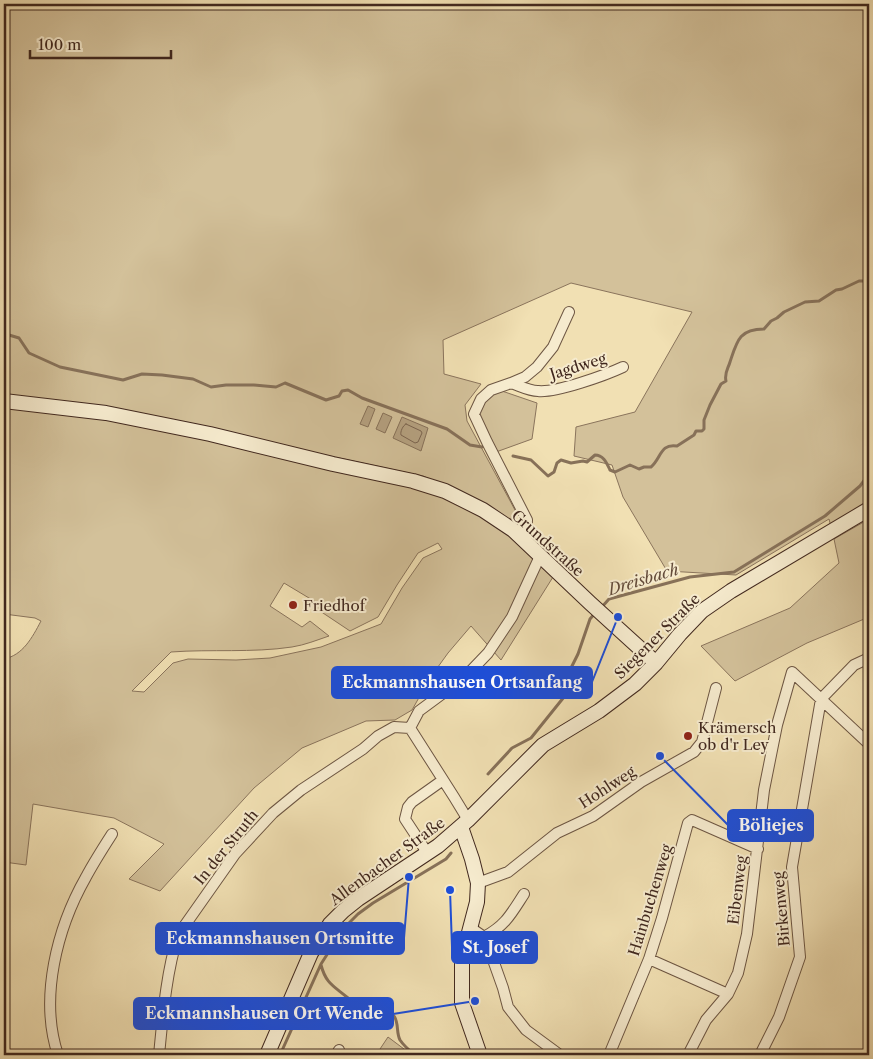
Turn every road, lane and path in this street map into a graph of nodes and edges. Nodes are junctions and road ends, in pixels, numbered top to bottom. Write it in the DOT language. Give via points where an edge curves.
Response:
graph roads {
  1 [pos="569,312"];
  2 [pos="623,367"];
  3 [pos="512,383"];
  4 [pos="4,401"];
  5 [pos="869,510"];
  6 [pos="526,542"];
  7 [pos="540,556"];
  8 [pos="869,658"];
  9 [pos="656,663"];
  10 [pos="716,688"];
  11 [pos="821,699"];
  12 [pos="410,728"];
  13 [pos="869,744"];
  14 [pos="443,780"];
  15 [pos="465,824"];
  16 [pos="112,834"];
  17 [pos="758,849"];
  18 [pos="428,854"];
  19 [pos="478,883"];
  20 [pos="524,894"];
  21 [pos="471,928"];
  22 [pos="484,937"];
  23 [pos="649,959"];
  24 [pos="728,994"];
  25 [pos="58,1055"];
  26 [pos="159,1055"];
  27 [pos="267,1055"];
  28 [pos="480,1055"];
  29 [pos="560,1055"];
  30 [pos="609,1055"];
  31 [pos="688,1055"];
  32 [pos="760,1055"];
  1 -- 3 [label="street" via="547,356 526,376"];
  2 -- 3 [label="street, Jagdweg" via="548,391 536,391"];
  3 -- 6 [label="street" via="491,390 481,399 474,414 527,520"];
  4 -- 6 [label="main road, Grundstraße" via="106,413 413,481 445,491 483,510"];
  5 -- 9 [label="main road, Siegener Straße" via="760,573 702,611"];
  6 -- 7 [label="main road, Grundstraße"];
  7 -- 9 [label="main road, Grundstraße"];
  7 -- 12 [label="street" via="512,617 488,653 465,677 419,711"];
  8 -- 11 [label="street" via="854,665"];
  9 -- 15 [label="main road, Siegener Straße" via="635,684 598,711 543,745"];
  10 -- 19 [label="street, Hohlweg" via="702,742 694,752 641,782 593,816 557,833 508,872"];
  11 -- 13 [label="street, Eibenweg"];
  11 -- 17 [label="street, Eibenweg" via="792,672 766,780"];
  11 -- 32 [label="street, Birkenweg" via="792,867 800,957 779,1017"];
  12 -- 14 [label="street"];
  12 -- 26 [label="street, In der Struth" via="394,728 378,736 301,790 273,813 235,854 178,935 167,982"];
  14 -- 15 [label="street"];
  14 -- 18 [label="street" via="412,802 406,813 405,819"];
  15 -- 18 [label="main road, Allenbacher Straße"];
  15 -- 19 [label="main road"];
  16 -- 25 [label="street" via="85,877 58,942 51,1012"];
  17 -- 23 [label="street, Hainbuchenweg" via="692,820 688,823"];
  17 -- 24 [label="street, Eibenweg" via="747,934 738,973"];
  18 -- 27 [label="main road, Allenbacher Straße" via="358,899 330,924 311,953"];
  19 -- 21 [label="main road" via="478,902"];
  20 -- 22 [label="street" via="503,924"];
  21 -- 22 [label="street"];
  21 -- 28 [label="main road" via="462,959 462,1003"];
  22 -- 29 [label="street" via="508,1007 526,1030"];
  23 -- 24 [label="street"];
  23 -- 30 [label="street, Hainbuchenweg"];
  24 -- 31 [label="street, Eibenweg" via="706,1020"];
}
